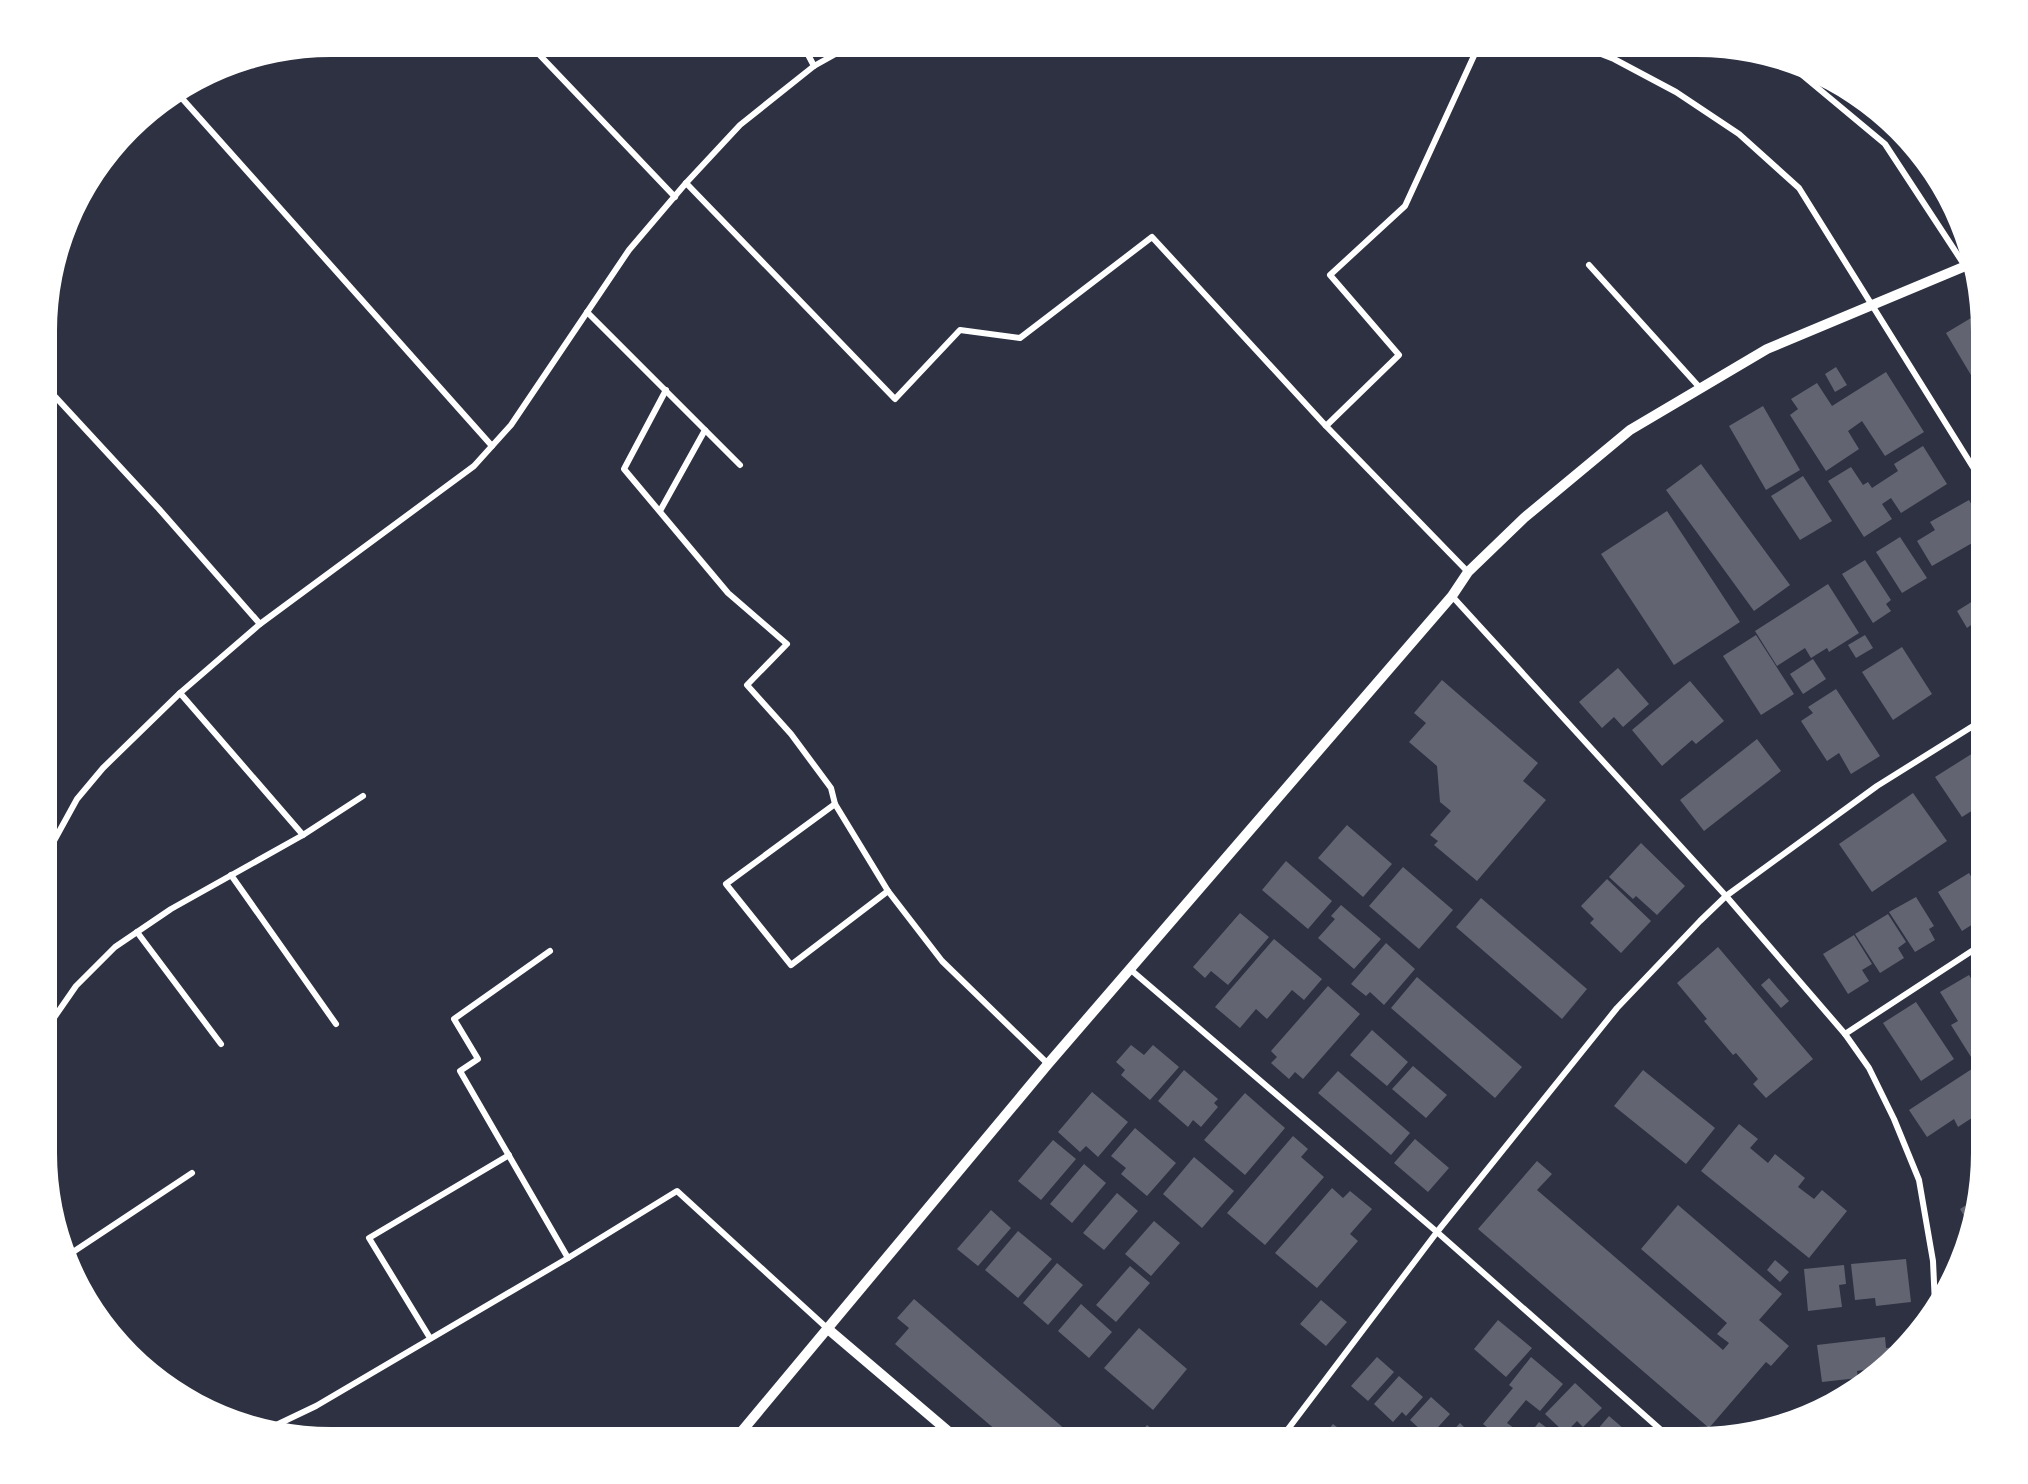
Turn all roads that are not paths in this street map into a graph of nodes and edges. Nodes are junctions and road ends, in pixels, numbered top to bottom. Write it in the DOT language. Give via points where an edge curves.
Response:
graph roads {
  1 [pos="541,57"];
  2 [pos="809,57"];
  3 [pos="830,57"];
  4 [pos="1473,57"];
  5 [pos="1609,57"];
  6 [pos="814,66"];
  7 [pos="1810,82"];
  8 [pos="184,100"];
  9 [pos="686,183"];
  10 [pos="675,197"];
  11 [pos="1961,258"];
  12 [pos="1589,265"];
  13 [pos="1963,266"];
  14 [pos="1871,305"];
  15 [pos="587,312"];
  16 [pos="1701,389"];
  17 [pos="666,390"];
  18 [pos="57,399"];
  19 [pos="1326,426"];
  20 [pos="705,430"];
  21 [pos="492,446"];
  22 [pos="1971,464"];
  23 [pos="740,465"];
  24 [pos="660,511"];
  25 [pos="1468,572"];
  26 [pos="1452,596"];
  27 [pos="260,624"];
  28 [pos="180,693"];
  29 [pos="1971,727"];
  30 [pos="363,796"];
  31 [pos="835,804"];
  32 [pos="57,835"];
  33 [pos="303,835"];
  34 [pos="231,875"];
  35 [pos="888,891"];
  36 [pos="1726,896"];
  37 [pos="137,932"];
  38 [pos="550,951"];
  39 [pos="1971,952"];
  40 [pos="1131,970"];
  41 [pos="57,1013"];
  42 [pos="336,1024"];
  43 [pos="1845,1034"];
  44 [pos="221,1044"];
  45 [pos="1048,1064"];
  46 [pos="509,1155"];
  47 [pos="192,1173"];
  48 [pos="1437,1232"];
  49 [pos="75,1250"];
  50 [pos="568,1258"];
  51 [pos="1934,1289"];
  52 [pos="828,1329"];
  53 [pos="430,1338"];
  54 [pos="281,1423"];
  55 [pos="745,1427"];
  56 [pos="943,1427"];
  57 [pos="1290,1427"];
  58 [pos="1659,1427"];
  1 -- 10 [label="street"];
  2 -- 6 [label="street"];
  3 -- 6 [label="street"];
  4 -- 19 [label="street" via="1405,206 1330,274 1400,355"];
  5 -- 14 [label="street" via="1676,92 1739,134 1799,188"];
  6 -- 9 [label="street" via="740,125"];
  7 -- 11 [label="street" via="1885,144"];
  8 -- 21 [label="street"];
  9 -- 10 [label="street"];
  9 -- 19 [label="street" via="895,399 960,330 1020,338 1152,237"];
  10 -- 15 [label="street" via="629,250"];
  12 -- 16 [label="street"];
  13 -- 14 [label="street"];
  14 -- 16 [label="street" via="1767,349"];
  14 -- 22 [label="street"];
  15 -- 17 [label="street"];
  15 -- 21 [label="street" via="511,425"];
  16 -- 25 [label="street" via="1630,430 1524,518"];
  17 -- 20 [label="street"];
  17 -- 24 [label="street" via="624,469"];
  18 -- 27 [label="street"];
  19 -- 25 [label="street"];
  20 -- 23 [label="street"];
  20 -- 24 [label="street"];
  21 -- 27 [label="street" via="474,466"];
  24 -- 31 [label="street" via="728,593 787,644 747,685 791,734 831,788"];
  25 -- 26 [label="street"];
  26 -- 36 [label="street"];
  26 -- 40 [label="street"];
  27 -- 28 [label="street"];
  28 -- 32 [label="street" via="90,783"];
  28 -- 33 [label="street"];
  29 -- 36 [label="street" via="1877,786"];
  30 -- 33 [label="street"];
  31 -- 35 [label="street"];
  31 -- 35 [label="street" via="726,884 791,966"];
  33 -- 34 [label="street"];
  34 -- 37 [label="street"];
  34 -- 42 [label="street"];
  35 -- 45 [label="street" via="942,961"];
  36 -- 43 [label="street"];
  36 -- 48 [label="street" via="1617,1008"];
  37 -- 41 [label="street" via="115,947 76,986"];
  37 -- 44 [label="street"];
  38 -- 46 [label="street" via="454,1019 478,1059 460,1071"];
  39 -- 43 [label="street"];
  40 -- 45 [label="street"];
  40 -- 48 [label="street"];
  43 -- 51 [label="street" via="1874,1078 1919,1180"];
  45 -- 52 [label="street"];
  46 -- 50 [label="street"];
  46 -- 53 [label="street" via="369,1238"];
  47 -- 49 [label="street"];
  48 -- 57 [label="street"];
  48 -- 58 [label="street"];
  50 -- 52 [label="street" via="676,1191"];
  50 -- 53 [label="street"];
  52 -- 55 [label="street"];
  52 -- 56 [label="street"];
  53 -- 54 [label="street"];
}
